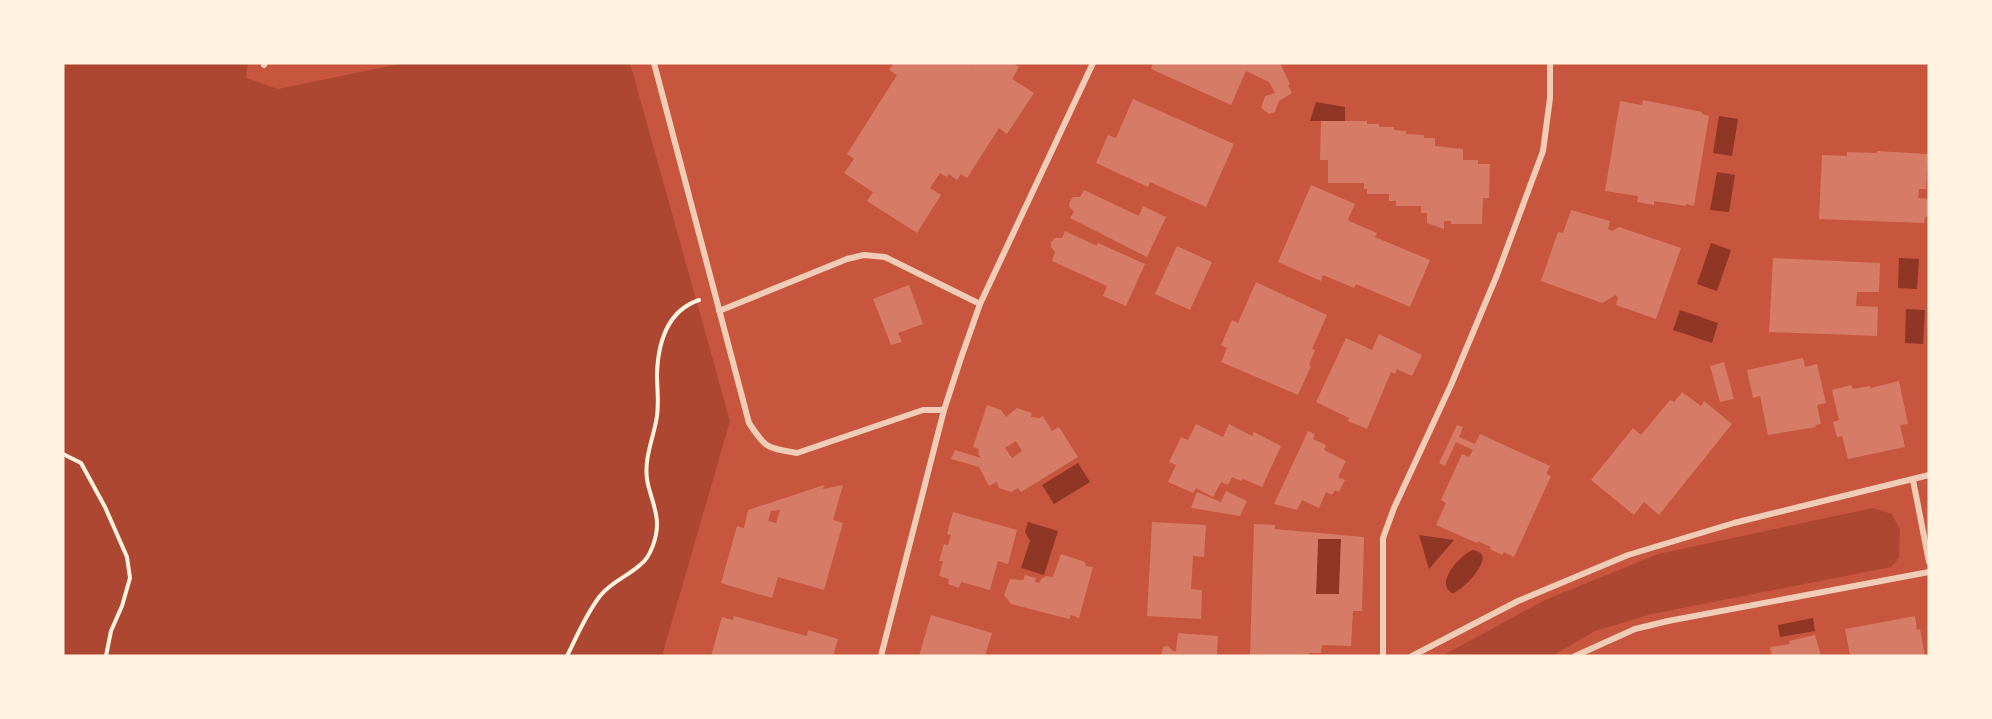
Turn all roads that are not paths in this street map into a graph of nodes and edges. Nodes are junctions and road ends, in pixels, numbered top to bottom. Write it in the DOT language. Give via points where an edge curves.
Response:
graph roads {
  1 [pos="654,63"];
  2 [pos="1093,63"];
  3 [pos="1550,63"];
  4 [pos="980,304"];
  5 [pos="718,311"];
  6 [pos="944,410"];
  7 [pos="1929,475"];
  8 [pos="1913,480"];
  9 [pos="1929,562"];
  10 [pos="1929,572"];
  11 [pos="881,656"];
  12 [pos="1383,656"];
  13 [pos="1412,656"];
  14 [pos="1575,656"];
  1 -- 5 [label="street"];
  2 -- 4 [label="street"];
  3 -- 12 [label="street" via="1543,151 1469,341 1383,538"];
  4 -- 5 [label="street" via="885,257 864,255"];
  4 -- 6 [label="street"];
  5 -- 6 [label="street" via="749,423 763,444 797,453 923,410"];
  6 -- 11 [label="street"];
  7 -- 8 [label="street"];
  8 -- 9 [label="street"];
  8 -- 13 [label="street" via="1734,524 1628,555 1518,601"];
  10 -- 14 [label="street" via="1668,621 1635,629"];
}
